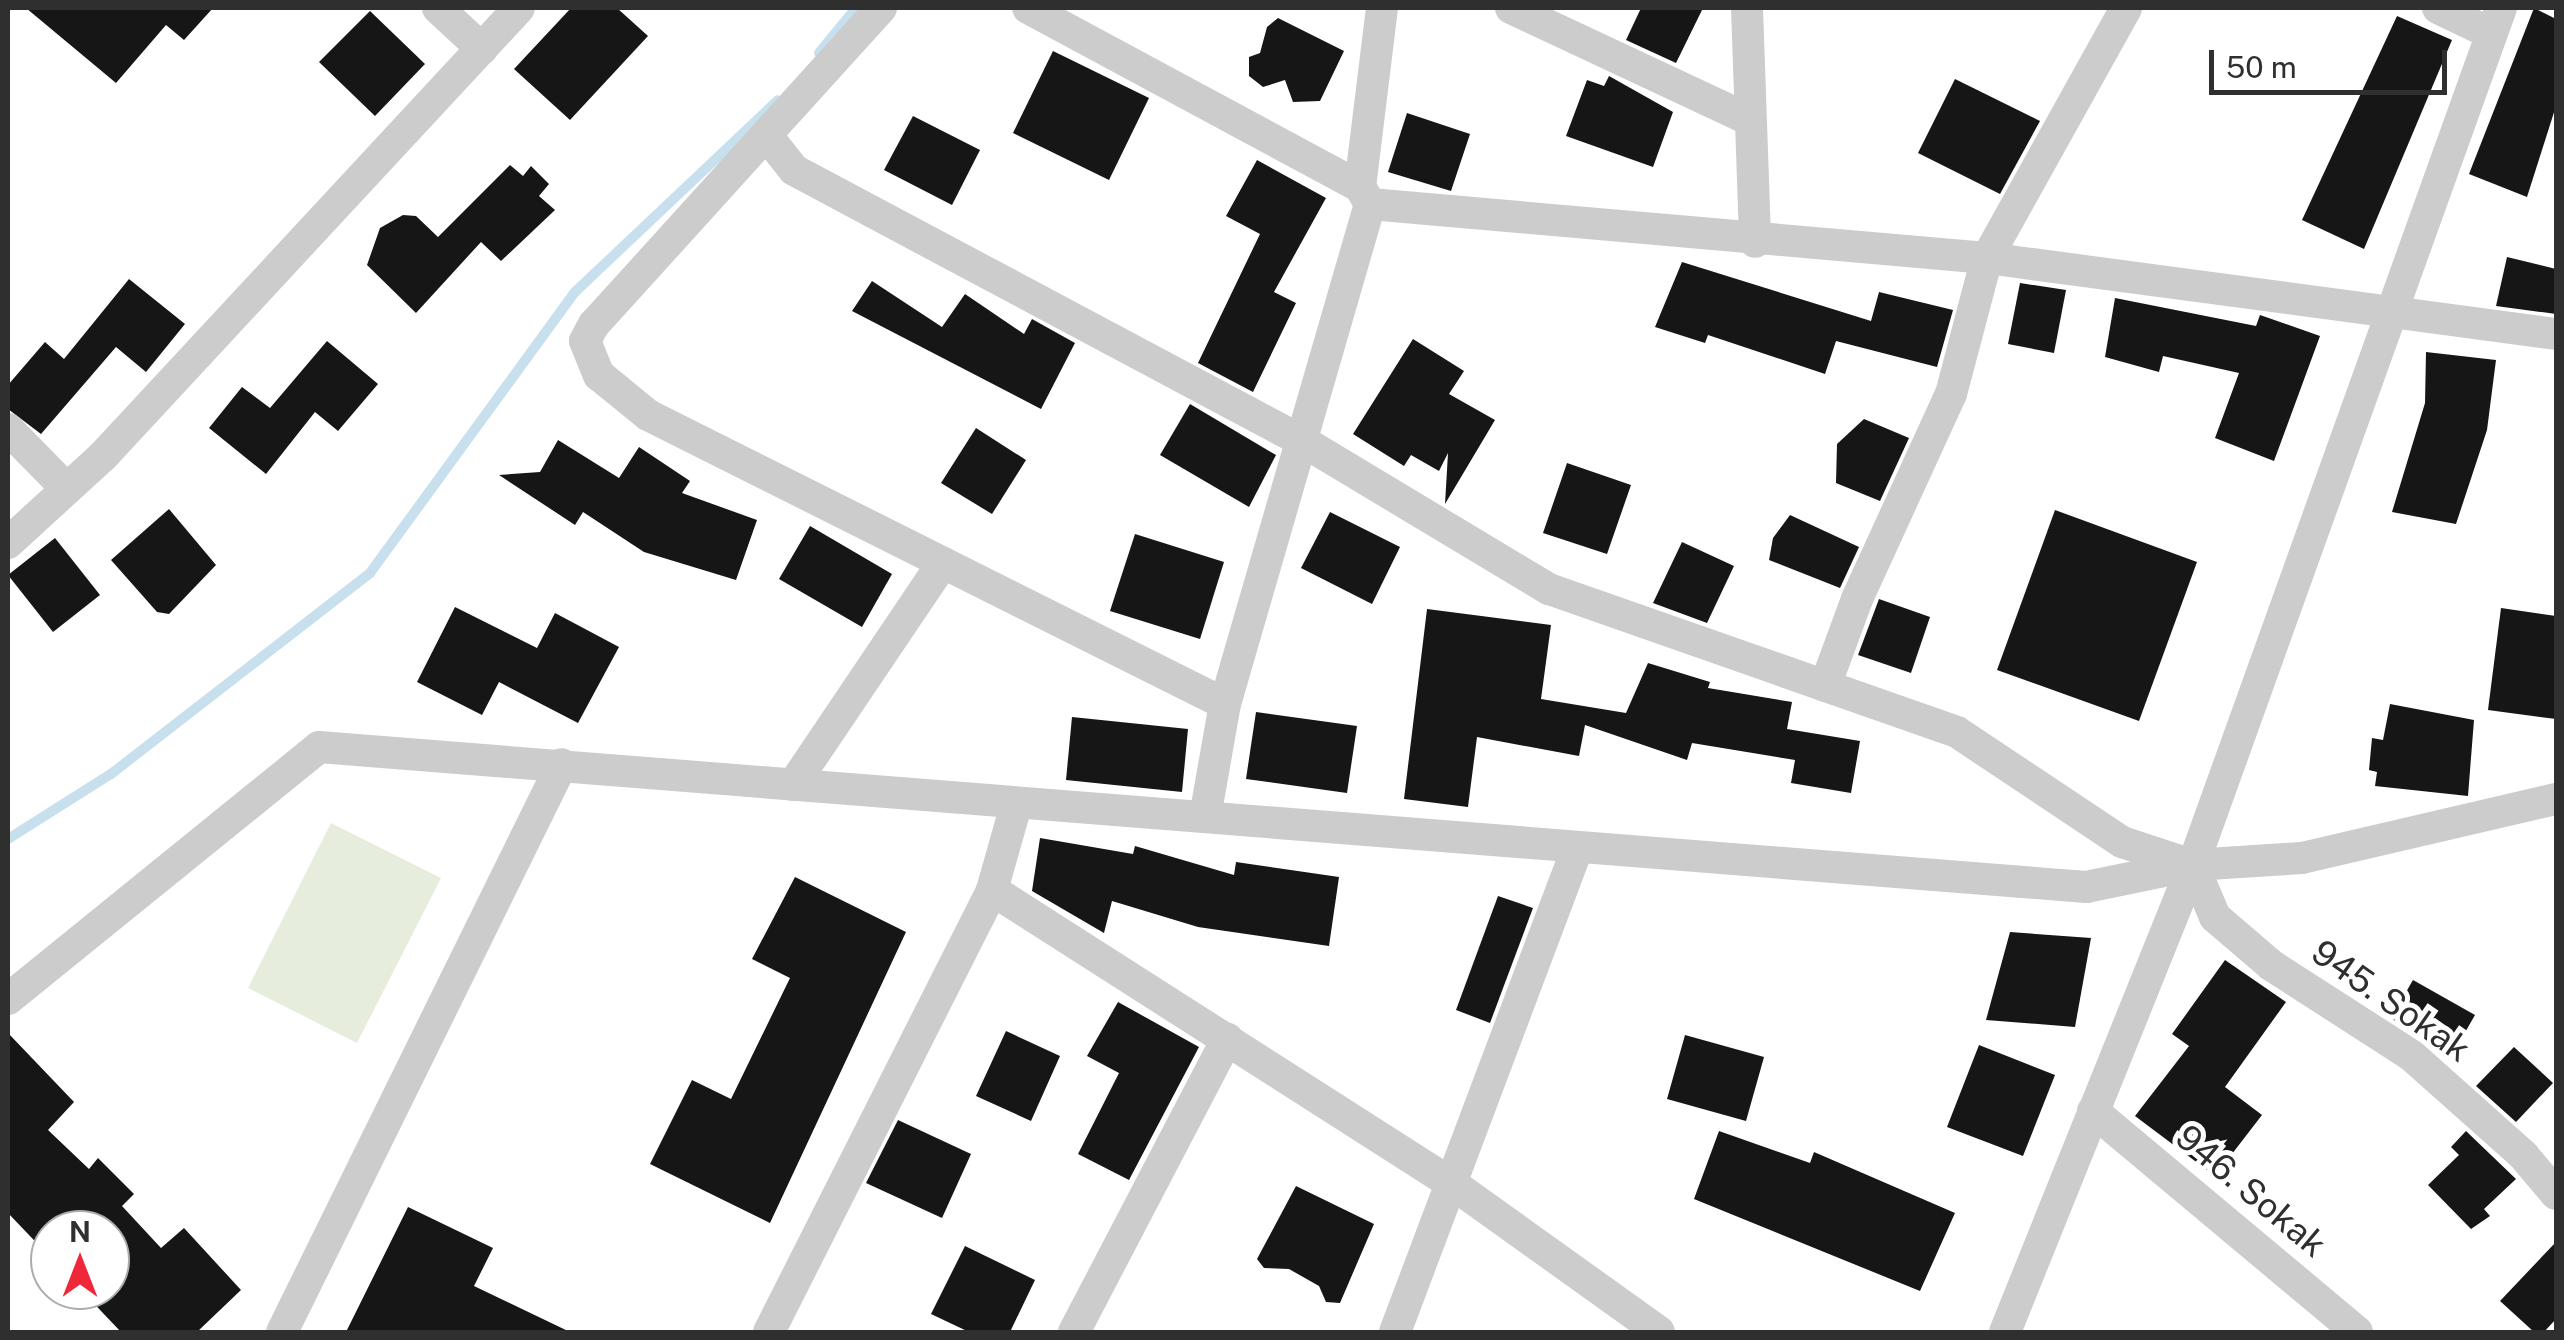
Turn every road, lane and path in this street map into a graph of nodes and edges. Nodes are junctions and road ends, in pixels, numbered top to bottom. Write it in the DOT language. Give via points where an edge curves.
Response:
graph roads {
  1 [pos="438,8"];
  2 [pos="519,8"];
  3 [pos="880,8"];
  4 [pos="1028,8"];
  5 [pos="1382,8"];
  6 [pos="1512,8"];
  7 [pos="1747,8"];
  8 [pos="2126,8"];
  9 [pos="2438,8"];
  10 [pos="2496,20"];
  11 [pos="482,50"];
  12 [pos="1750,120"];
  13 [pos="767,136"];
  14 [pos="1365,196"];
  15 [pos="1755,242"];
  16 [pos="1987,258"];
  17 [pos="2387,313"];
  18 [pos="2556,334"];
  19 [pos="8,429"];
  20 [pos="1304,442"];
  21 [pos="68,489"];
  22 [pos="8,543"];
  23 [pos="943,563"];
  24 [pos="1825,686"];
  25 [pos="1225,704"];
  26 [pos="562,764"];
  27 [pos="794,785"];
  28 [pos="2556,798"];
  29 [pos="1016,805"];
  30 [pos="1205,817"];
  31 [pos="1576,849"];
  32 [pos="2194,865"];
  33 [pos="992,890"];
  34 [pos="8,998"];
  35 [pos="1226,1040"];
  36 [pos="2093,1111"];
  37 [pos="1454,1185"];
  38 [pos="2556,1194"];
  39 [pos="2017,1327"];
  40 [pos="282,1332"];
  41 [pos="769,1332"];
  42 [pos="1074,1332"];
  43 [pos="1395,1332"];
  44 [pos="1659,1332"];
  45 [pos="2358,1332"];
  1 -- 11 [label="street"];
  2 -- 11 [label="street"];
  3 -- 13 [label="street"];
  4 -- 14 [label="street"];
  5 -- 14 [label="street"];
  6 -- 12 [label="street"];
  7 -- 12 [label="street"];
  8 -- 16 [label="street"];
  9 -- 10 [label="street"];
  10 -- 17 [label="street"];
  11 -- 21 [label="street"];
  12 -- 15 [label="street"];
  13 -- 20 [label="street" via="794,170"];
  13 -- 23 [label="street" via="594,324 585,341 599,375 648,415"];
  14 -- 15 [label="street"];
  14 -- 20 [label="street"];
  15 -- 16 [label="street"];
  16 -- 17 [label="street"];
  16 -- 24 [label="street" via="1951,394 1857,599"];
  17 -- 18 [label="street"];
  17 -- 32 [label="street"];
  19 -- 21 [label="street"];
  20 -- 24 [label="street" via="1549,588"];
  20 -- 25 [label="street"];
  21 -- 22 [label="street"];
  23 -- 25 [label="street"];
  23 -- 27 [label="street"];
  24 -- 32 [label="street" via="1957,732 2122,842"];
  25 -- 30 [label="street"];
  26 -- 27 [label="street"];
  26 -- 34 [label="street" via="319,747"];
  26 -- 40 [label="street"];
  27 -- 29 [label="street"];
  28 -- 32 [label="street" via="2302,858"];
  29 -- 30 [label="street"];
  29 -- 33 [label="street"];
  30 -- 31 [label="street"];
  31 -- 32 [label="street" via="2086,887"];
  31 -- 37 [label="street"];
  32 -- 36 [label="street"];
  32 -- 38 [label="street, 945. Sokak" via="2215,917 2271,966 2412,1056"];
  33 -- 35 [label="street"];
  33 -- 41 [label="street"];
  35 -- 37 [label="street"];
  35 -- 42 [label="street"];
  36 -- 39 [label="street"];
  36 -- 45 [label="street, 946. Sokak"];
  37 -- 43 [label="street"];
  37 -- 44 [label="street"];
}
